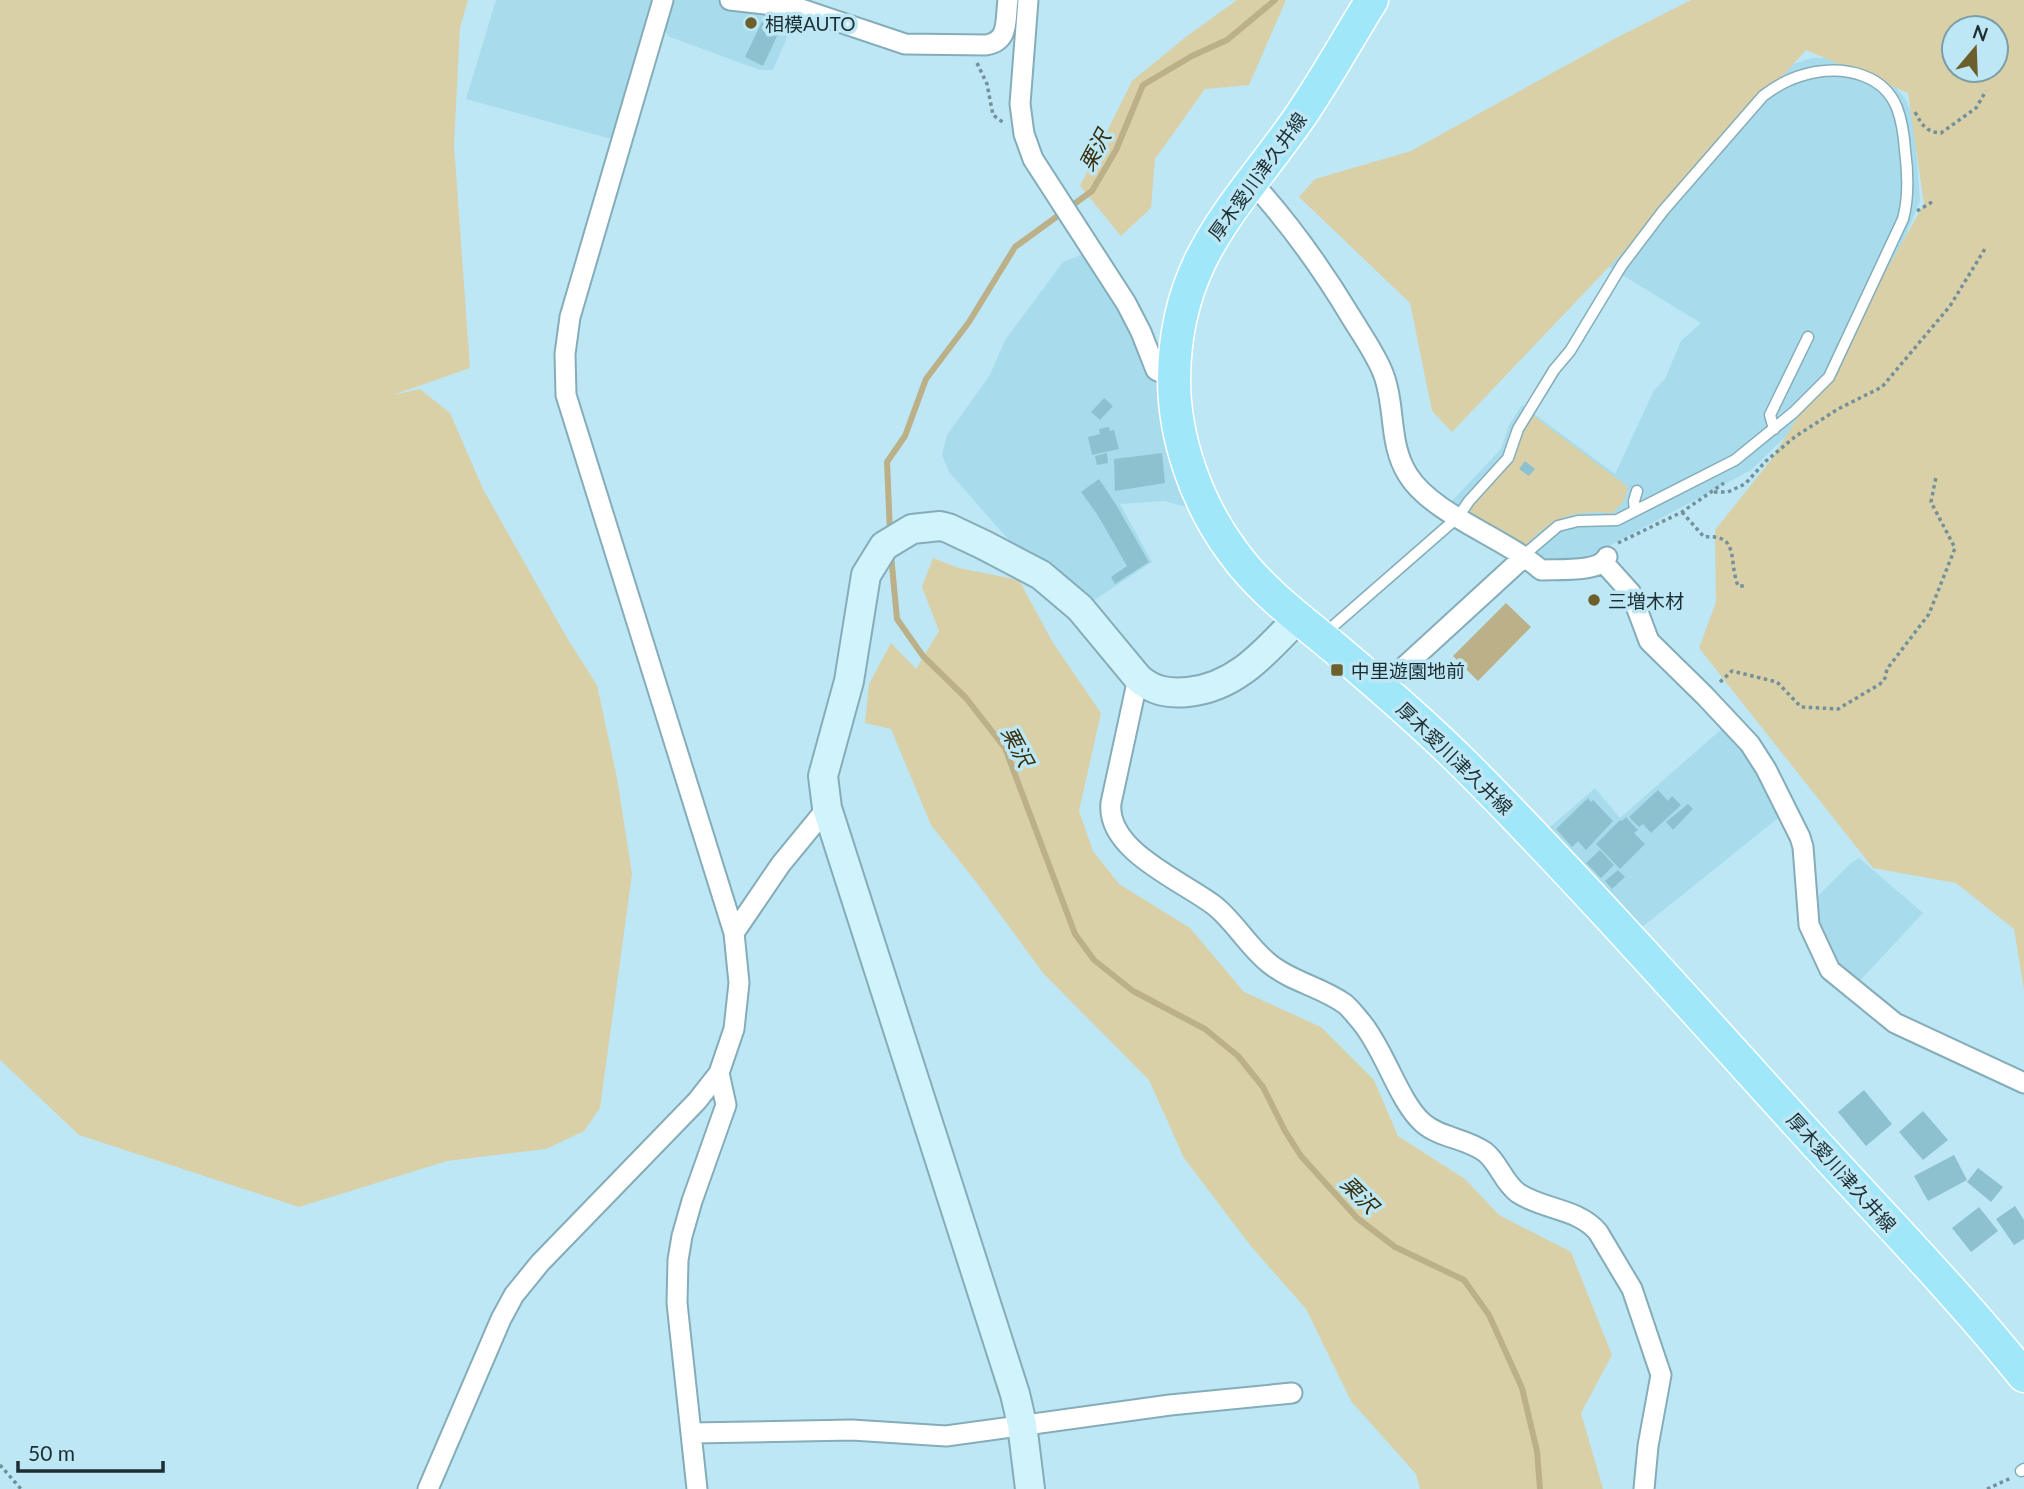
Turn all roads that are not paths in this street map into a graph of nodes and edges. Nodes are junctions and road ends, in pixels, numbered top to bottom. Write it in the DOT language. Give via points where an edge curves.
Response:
graph roads {
  1 [pos="663,0"];
  2 [pos="730,0"];
  3 [pos="1008,0"];
  4 [pos="1028,0"];
  5 [pos="1372,0"];
  6 [pos="1251,181"];
  7 [pos="1808,337"];
  8 [pos="1174,379"];
  9 [pos="1774,429"];
  10 [pos="1637,491"];
  11 [pos="1635,511"];
  12 [pos="1458,517"];
  13 [pos="1524,556"];
  14 [pos="1310,627"];
  15 [pos="1138,678"];
  16 [pos="1381,688"];
  17 [pos="827,808"];
  18 [pos="734,933"];
  19 [pos="719,1073"];
  20 [pos="2024,1083"];
  21 [pos="2022,1370"];
  22 [pos="1292,1393"];
  23 [pos="1022,1424"];
  24 [pos="692,1433"];
  25 [pos="428,1489"];
  26 [pos="698,1489"];
  27 [pos="1030,1489"];
  28 [pos="1644,1489"];
  1 -- 18 [label="street" via="570,317 566,395"];
  2 -- 3 [label="street" via="799,9 905,44 986,45 1003,35"];
  4 -- 8 [label="street" via="1020,104 1033,159 1134,318 1156,370"];
  5 -- 6 [label="main road, 厚木愛川津久井線" via="1300,117"];
  6 -- 8 [label="main road, 厚木愛川津久井線" via="1209,241 1190,283"];
  6 -- 12 [label="street" via="1305,244 1375,357 1391,399 1395,444 1408,476"];
  7 -- 9 [label="lane" via="1770,415"];
  8 -- 14 [label="main road, 厚木愛川津久井線" via="1186,457 1208,512 1243,566"];
  9 -- 11 [label="lane" via="1735,460"];
  9 -- 12 [label="lane" via="1829,377 1905,211 1907,163 1896,107 1872,80 1851,71 1834,69 1796,76 1777,85 1754,106 1622,265 1518,429 1508,458"];
  10 -- 11 [label="lane"];
  11 -- 13 [label="lane" via="1617,520 1558,526"];
  12 -- 13 [label="street"];
  12 -- 14 [label="lane"];
  13 -- 16 [label="street"];
  13 -- 20 [label="street" via="1541,570 1594,568 1605,560 1631,593 1650,641 1750,744 1800,837 1809,925 1830,970 1895,1023"];
  14 -- 15 [label="street" via="1215,686 1166,692"];
  14 -- 16 [label="main road, 厚木愛川津久井線"];
  15 -- 17 [label="street" via="1080,608 1041,575 962,533 940,526 912,529 890,542 866,575 849,681 823,776"];
  15 -- 28 [label="street" via="1111,803 1116,831 1155,867 1218,908 1278,971 1347,1005 1374,1038 1415,1115 1425,1125 1481,1150 1519,1193 1592,1224 1632,1289 1661,1375"];
  16 -- 21 [label="main road, 厚木愛川津久井線" via="1448,749 1597,901"];
  17 -- 18 [label="street"];
  17 -- 23 [label="street"];
  18 -- 19 [label="street" via="738,1006"];
  19 -- 24 [label="street" via="726,1105 692,1201 678,1260 677,1303"];
  19 -- 25 [label="street" via="514,1295"];
  22 -- 23 [label="street"];
  23 -- 24 [label="street" via="946,1436 852,1430"];
  23 -- 27 [label="street"];
  24 -- 26 [label="street"];
}
